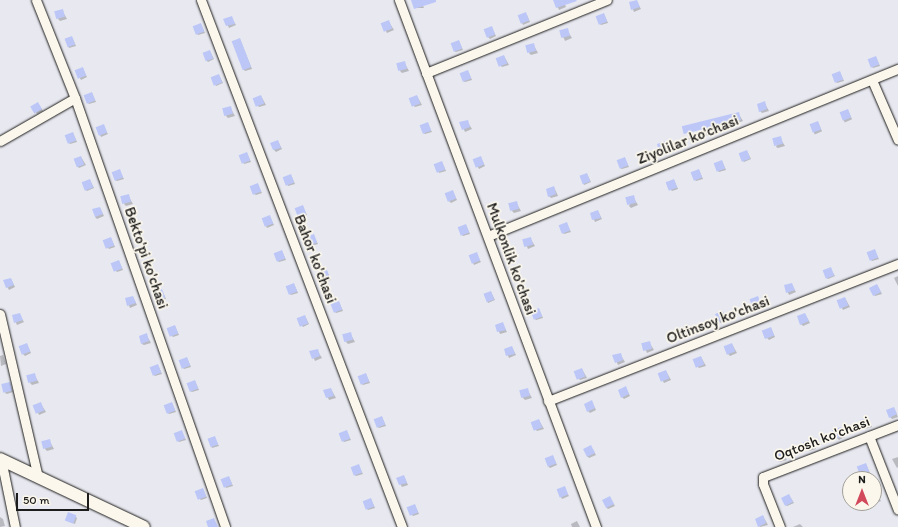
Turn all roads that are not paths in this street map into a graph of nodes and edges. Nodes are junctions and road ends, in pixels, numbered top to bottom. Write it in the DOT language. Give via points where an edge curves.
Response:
graph roads {
  1 [pos="36,0"];
  2 [pos="202,0"];
  3 [pos="399,0"];
  4 [pos="607,0"];
  5 [pos="898,69"];
  6 [pos="426,73"];
  7 [pos="872,80"];
  8 [pos="75,98"];
  9 [pos="898,140"];
  10 [pos="0,141"];
  11 [pos="488,236"];
  12 [pos="898,264"];
  13 [pos="0,314"];
  14 [pos="548,401"];
  15 [pos="898,425"];
  16 [pos="869,436"];
  17 [pos="0,459"];
  18 [pos="38,477"];
  19 [pos="898,510"];
  20 [pos="15,527"];
  21 [pos="144,527"];
  22 [pos="225,527"];
  23 [pos="402,527"];
  24 [pos="596,527"];
  25 [pos="780,527"];
  1 -- 8 [label="street, Bekto'pi ko'chasi"];
  2 -- 23 [label="street, Bahor ko'chasi"];
  3 -- 6 [label="street, Mulkonlik ko'chasi"];
  4 -- 6 [label="street"];
  5 -- 7 [label="street, Ziyolilar ko'chasi"];
  6 -- 11 [label="street, Mulkonlik ko'chasi"];
  7 -- 9 [label="street"];
  7 -- 11 [label="street, Ziyolilar ko'chasi"];
  8 -- 10 [label="street"];
  8 -- 22 [label="street, Bekto'pi ko'chasi"];
  11 -- 14 [label="street, Mulkonlik ko'chasi"];
  12 -- 14 [label="street, Oltinsoy ko'chasi"];
  13 -- 18 [label="street"];
  14 -- 24 [label="street, Mulkonlik ko'chasi"];
  15 -- 16 [label="street, Oqtosh ko'chasi"];
  16 -- 19 [label="street"];
  16 -- 25 [label="street, Oqtosh ko'chasi" via="763,477 763,484"];
  17 -- 18 [label="street"];
  17 -- 20 [label="street"];
  18 -- 21 [label="street"];
}
